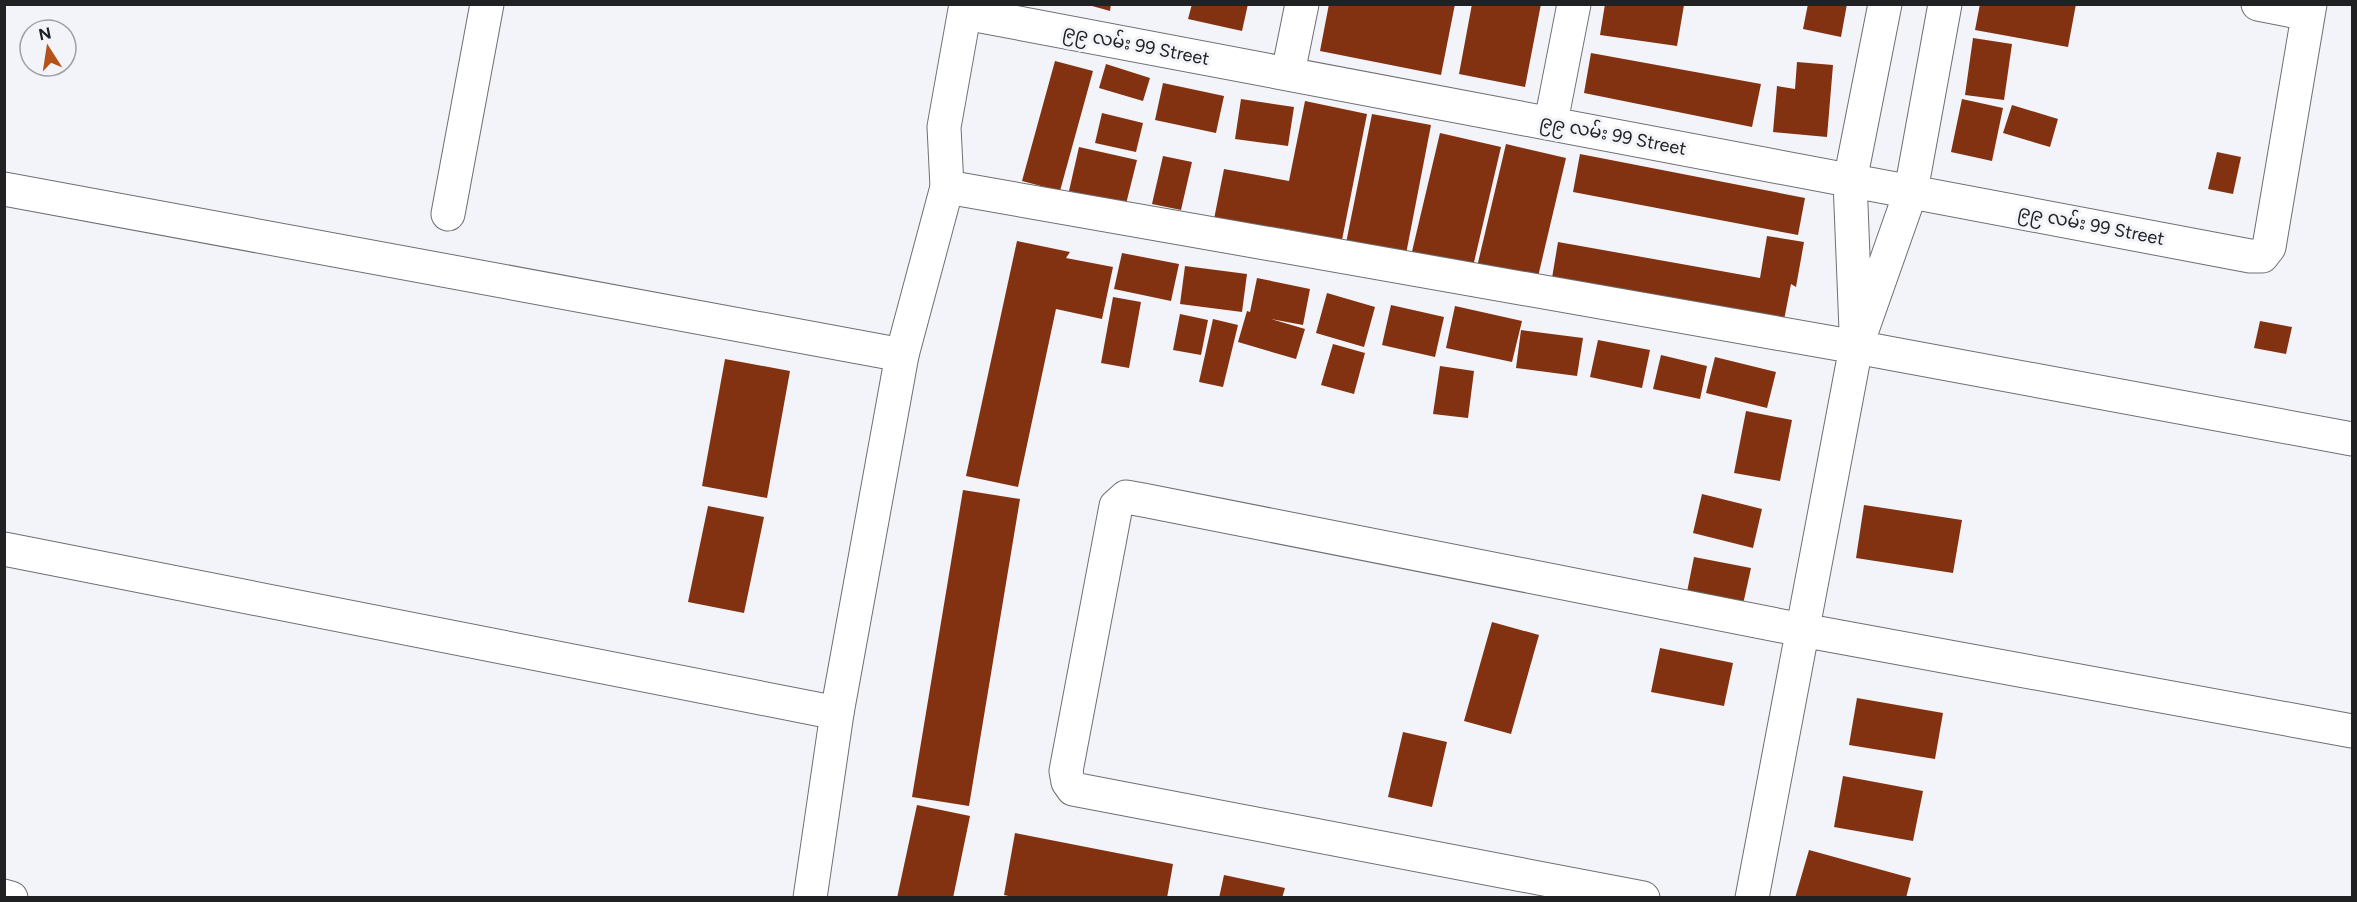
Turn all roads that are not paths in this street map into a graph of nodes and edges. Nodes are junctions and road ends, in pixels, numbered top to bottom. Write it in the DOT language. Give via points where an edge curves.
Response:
graph roads {
  1 [pos="487,4"];
  2 [pos="1302,4"];
  3 [pos="1574,4"];
  4 [pos="1885,4"];
  5 [pos="1945,4"];
  6 [pos="2258,4"];
  7 [pos="966,9"];
  8 [pos="2309,9"];
  9 [pos="1288,73"];
  10 [pos="1551,122"];
  11 [pos="1850,181"];
  12 [pos="947,187"];
  13 [pos="4,189"];
  14 [pos="1911,191"];
  15 [pos="448,214"];
  16 [pos="1856,347"];
  17 [pos="902,355"];
  18 [pos="2352,439"];
  19 [pos="4,549"];
  20 [pos="1802,630"];
  21 [pos="837,713"];
  22 [pos="2352,731"];
  23 [pos="4,896"];
  24 [pos="11,897"];
  25 [pos="810,897"];
  26 [pos="1642,897"];
  27 [pos="1752,897"];
  1 -- 15 [label="street"];
  2 -- 9 [label="street"];
  3 -- 10 [label="street"];
  4 -- 11 [label="street"];
  5 -- 14 [label="street"];
  6 -- 8 [label="street"];
  7 -- 9 [label="street, ၉၉ လမ်း 99 Street"];
  7 -- 12 [label="street" via="944,127"];
  8 -- 14 [label="street, ၉၉ လမ်း 99 Street" via="2269,248 2262,256"];
  9 -- 10 [label="street, ၉၉ လမ်း 99 Street"];
  10 -- 11 [label="street, ၉၉ လမ်း 99 Street"];
  11 -- 14 [label="street, ၉၉ လမ်း 99 Street"];
  11 -- 16 [label="street"];
  12 -- 16 [label="street"];
  12 -- 17 [label="street"];
  13 -- 17 [label="street"];
  14 -- 16 [label="street"];
  16 -- 18 [label="street"];
  16 -- 20 [label="street"];
  17 -- 21 [label="street"];
  19 -- 21 [label="street"];
  20 -- 22 [label="street"];
  20 -- 26 [label="street" via="1143,500 1126,497 1116,506 1066,771 1072,789"];
  20 -- 27 [label="street"];
  21 -- 25 [label="street"];
  23 -- 24 [label="street"];
}
